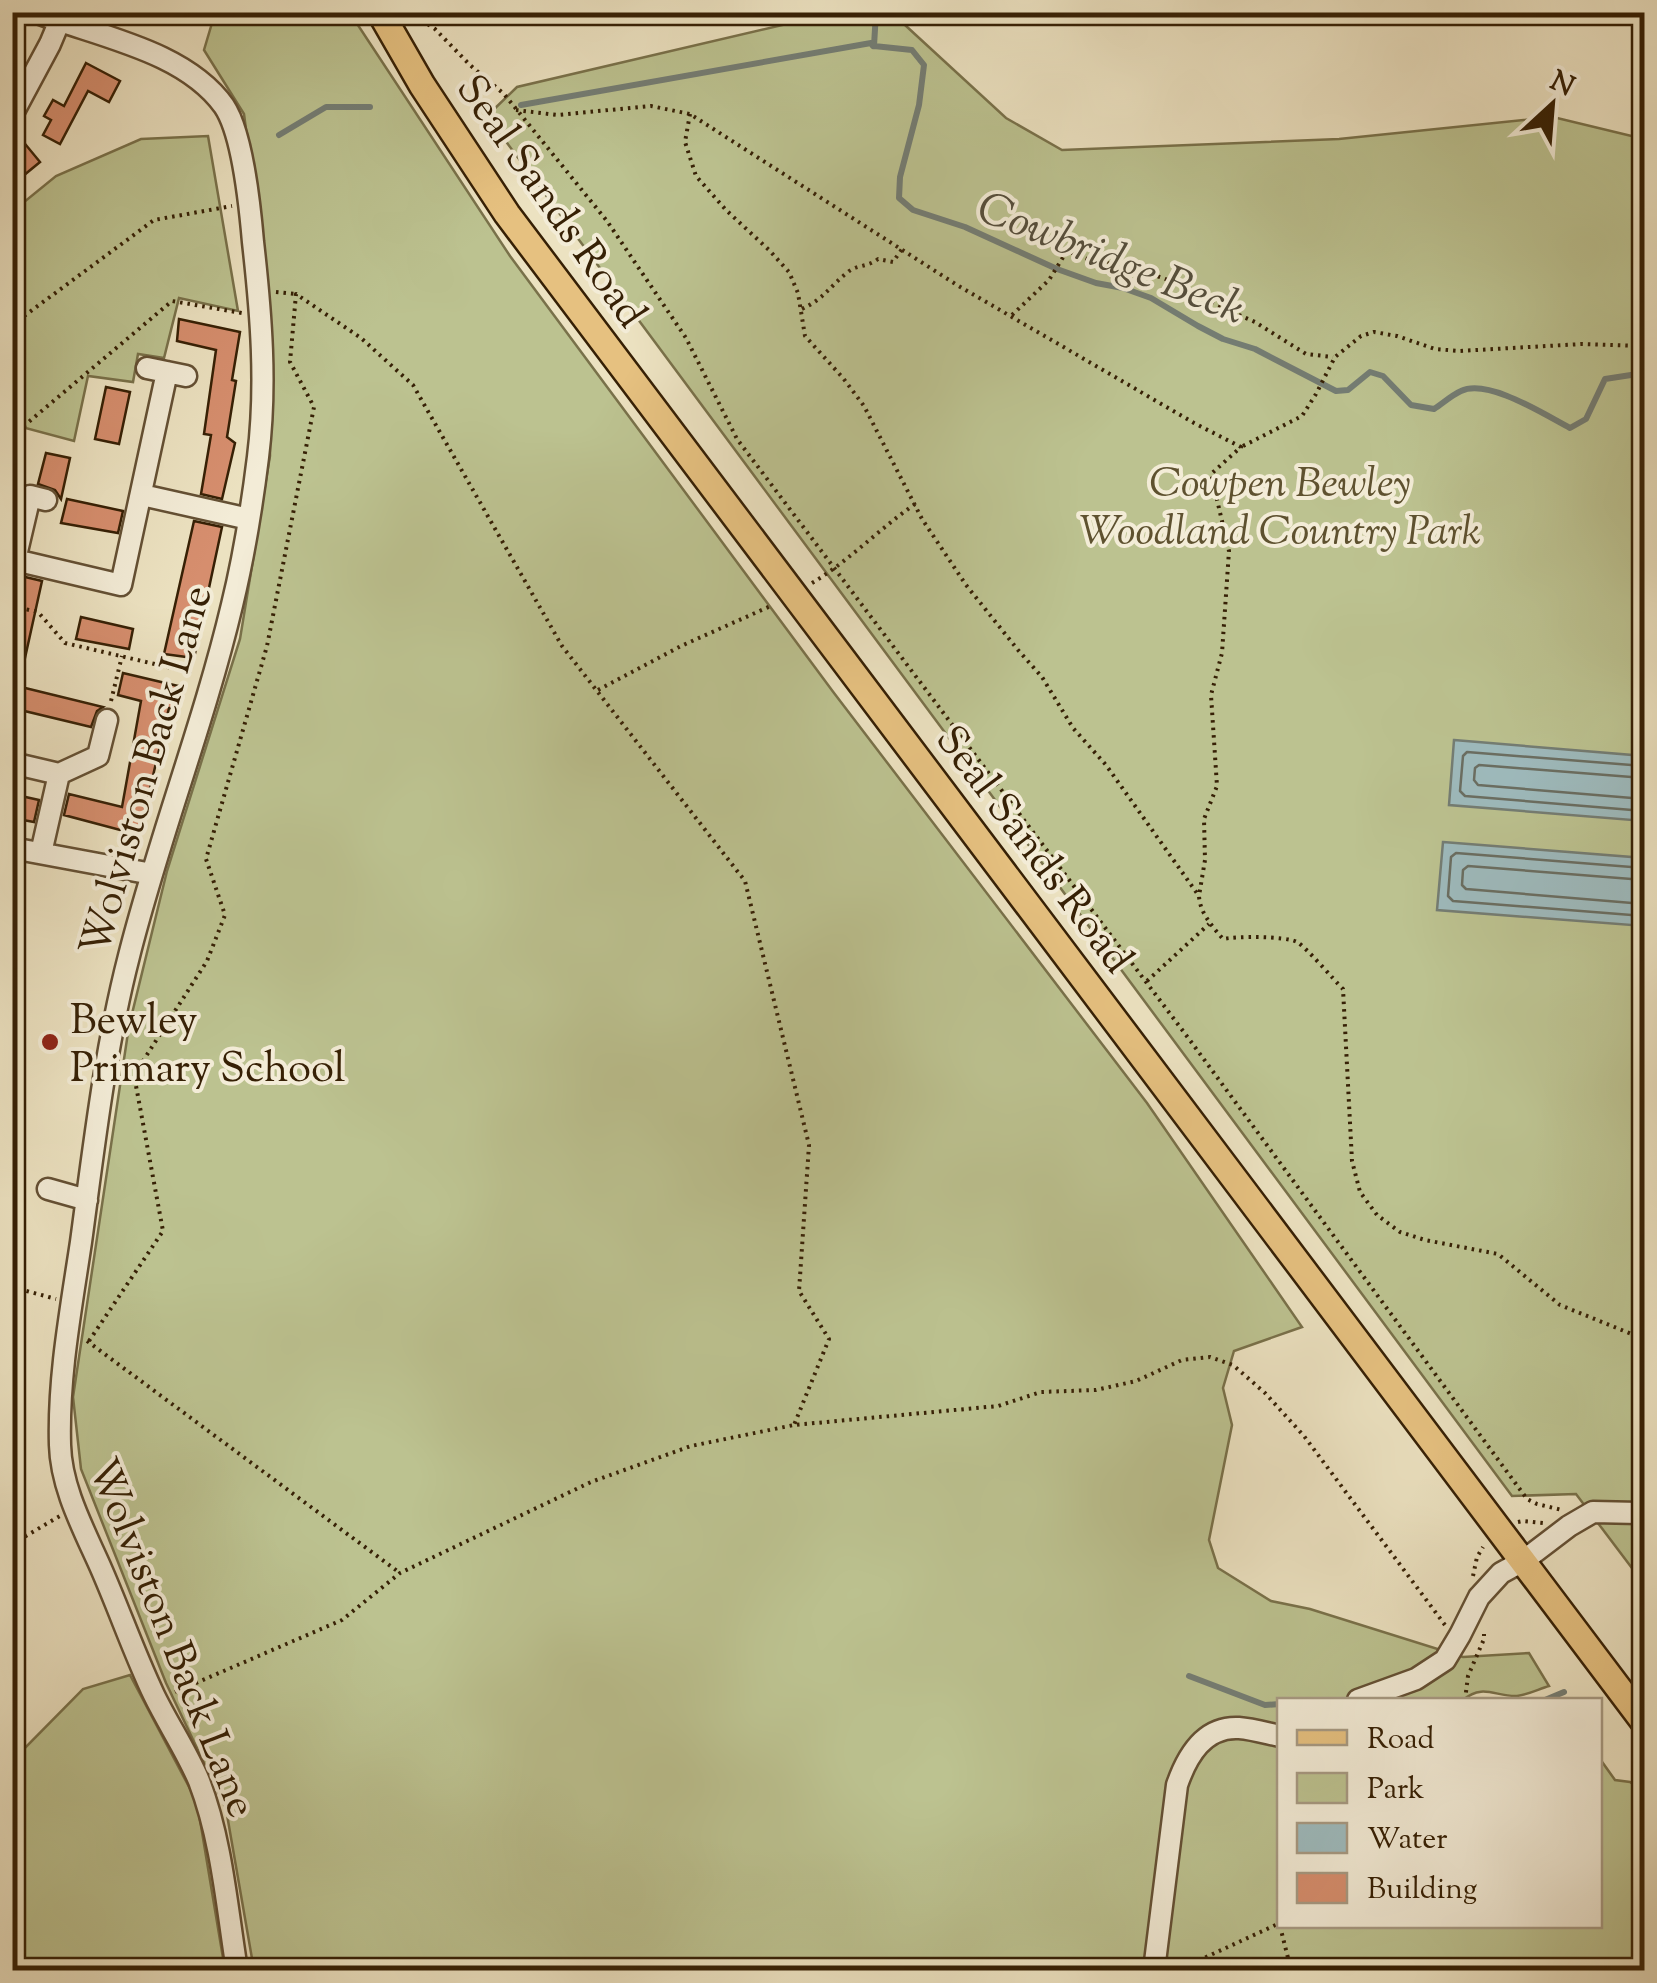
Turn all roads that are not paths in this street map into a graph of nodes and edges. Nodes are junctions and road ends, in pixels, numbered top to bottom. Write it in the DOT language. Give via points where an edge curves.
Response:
graph roads {
  1 [pos="34,12"];
  2 [pos="380,12"];
  3 [pos="61,17"];
  4 [pos="12,114"];
  5 [pos="167,372"];
  6 [pos="142,495"];
  7 [pos="46,500"];
  8 [pos="249,519"];
  9 [pos="106,720"];
  10 [pos="12,762"];
  11 [pos="59,774"];
  12 [pos="12,848"];
  13 [pos="41,853"];
  14 [pos="152,874"];
  15 [pos="48,1188"];
  16 [pos="86,1200"];
  17 [pos="1644,1510"];
  18 [pos="1522,1560"];
  19 [pos="1364,1698"];
  20 [pos="1644,1722"];
  21 [pos="1277,1735"];
  22 [pos="237,1970"];
  23 [pos="1154,1970"];
  1 -- 3 [label="street, Wolviston Back Lane"];
  2 -- 18 [label="main road, Seal Sands Road" via="507,214"];
  3 -- 4 [label="street"];
  3 -- 8 [label="street, Wolviston Back Lane" via="163,57 228,111 248,202 260,316 262,406"];
  5 -- 6 [label="street"];
  6 -- 7 [label="street" via="121,585 15,560 30,496"];
  6 -- 8 [label="street"];
  8 -- 14 [label="street, Wolviston Back Lane" via="233,603"];
  9 -- 11 [label="street" via="98,756"];
  10 -- 11 [label="street"];
  11 -- 13 [label="street"];
  12 -- 13 [label="street"];
  13 -- 14 [label="street"];
  14 -- 16 [label="street, Wolviston Back Lane" via="111,1037"];
  15 -- 16 [label="street"];
  16 -- 22 [label="street, Wolviston Back Lane" via="60,1454 74,1508 156,1700 198,1779 214,1830"];
  17 -- 18 [label="street" via="1593,1512"];
  18 -- 19 [label="street" via="1478,1597 1445,1660 1416,1680"];
  18 -- 20 [label="main road, Seal Sands Road"];
  21 -- 23 [label="street" via="1218,1730 1186,1760 1177,1784"];
}
